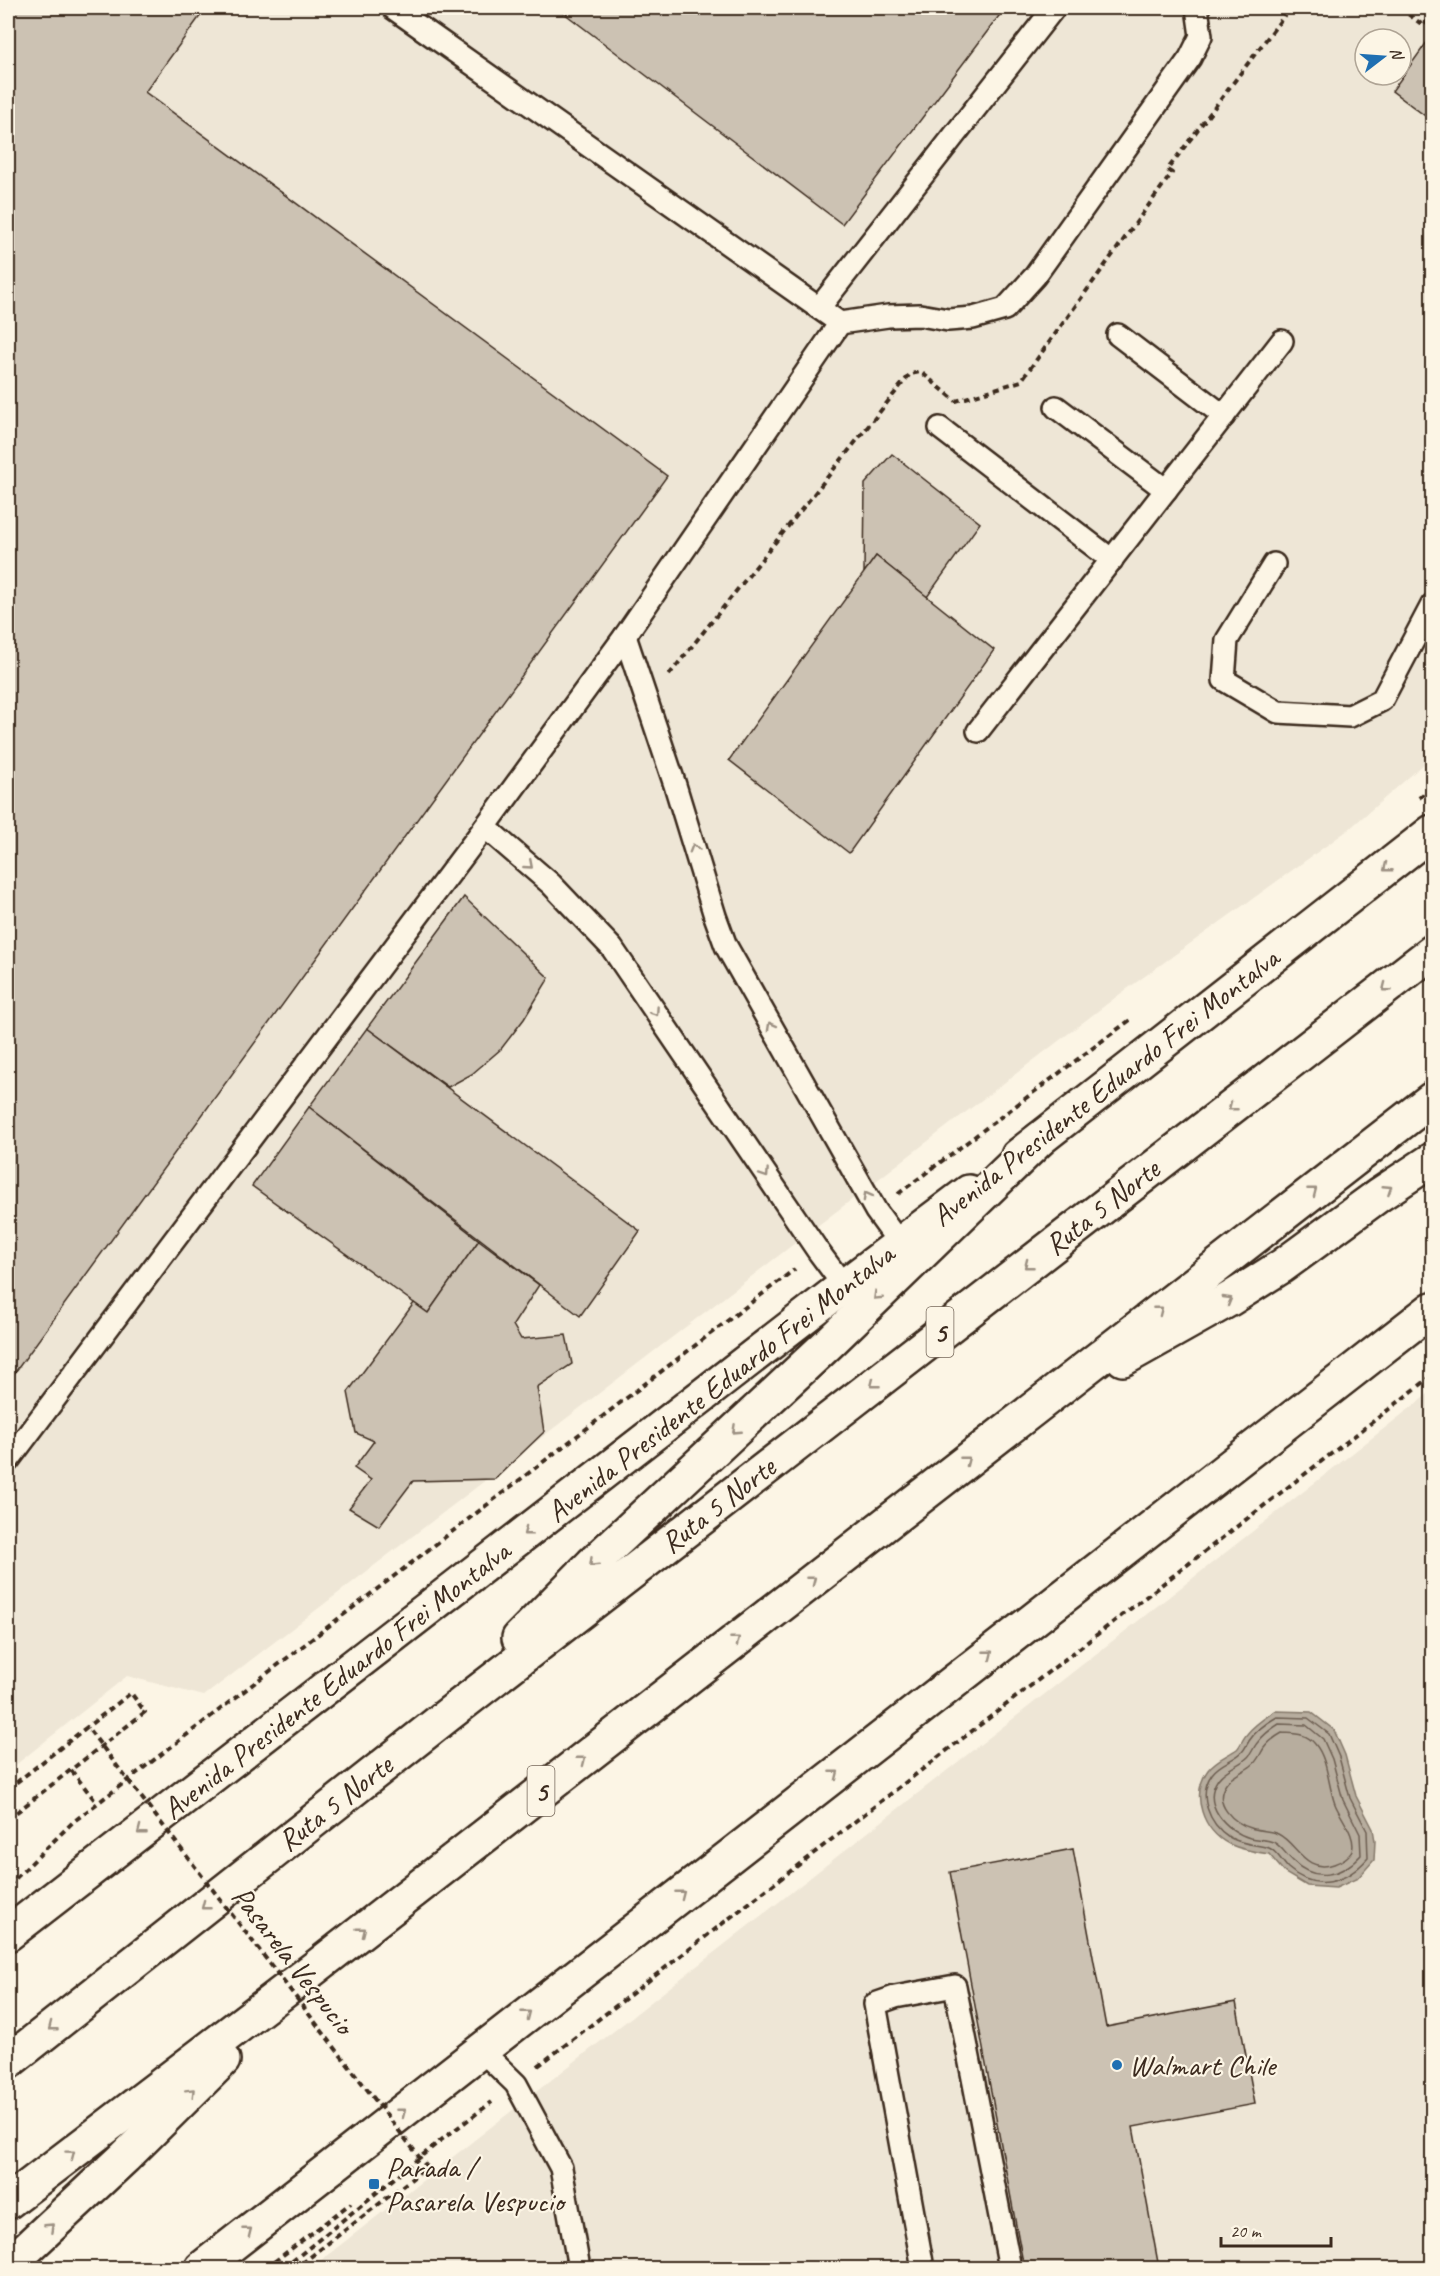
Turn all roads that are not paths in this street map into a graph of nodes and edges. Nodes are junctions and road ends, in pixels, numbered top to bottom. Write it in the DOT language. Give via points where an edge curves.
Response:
graph roads {
  1 [pos="393,8"];
  2 [pos="1054,8"];
  3 [pos="1197,8"];
  4 [pos="819,308"];
  5 [pos="840,323"];
  6 [pos="1118,335"];
  7 [pos="1282,341"];
  8 [pos="1056,407"];
  9 [pos="1224,416"];
  10 [pos="940,428"];
  11 [pos="1166,490"];
  12 [pos="1112,560"];
  13 [pos="1274,564"];
  14 [pos="1432,605"];
  15 [pos="625,636"];
  16 [pos="978,731"];
  17 [pos="485,827"];
  18 [pos="1432,831"];
  19 [pos="1432,952"];
  20 [pos="1432,1099"];
  21 [pos="1040,1139"];
  22 [pos="1432,1160"];
  23 [pos="900,1244"];
  24 [pos="844,1286"];
  25 [pos="1432,1309"];
  26 [pos="1030,1410"];
  27 [pos="8,1461"];
  28 [pos="449,1714"];
  29 [pos="8,1935"];
  30 [pos="316,1967"];
  31 [pos="481,2050"];
  32 [pos="8,2062"];
  33 [pos="8,2202"];
  34 [pos="8,2266"];
  35 [pos="202,2268"];
  36 [pos="579,2268"];
  37 [pos="923,2268"];
  38 [pos="1010,2268"];
  1 -- 4 [label="lane"];
  2 -- 4 [label="lane"];
  3 -- 5 [label="lane" via="1201,36 1190,58 1035,276 1005,309 956,320 920,315"];
  4 -- 5 [label="lane"];
  5 -- 15 [label="lane"];
  6 -- 9 [label="lane"];
  7 -- 9 [label="lane"];
  8 -- 11 [label="lane"];
  9 -- 11 [label="lane"];
  10 -- 12 [label="lane"];
  11 -- 12 [label="lane"];
  12 -- 16 [label="lane"];
  13 -- 14 [label="lane" via="1227,640 1224,680 1278,712 1350,716 1382,700"];
  15 -- 17 [label="lane"];
  23 -- 15 [label="lane, one-way" via="876,1211 726,945"];
  17 -- 24 [label="lane, one-way" via="551,884 612,948"];
  17 -- 27 [label="lane"];
  18 -- 21 [label="main road, Avenida Presidente Eduardo Frei Montalva, one-way"];
  19 -- 28 [label="main road, Ruta 5 Norte / 5, one-way"];
  26 -- 20 [label="main road, 5, one-way"];
  21 -- 23 [label="main road, Avenida Presidente Eduardo Frei Montalva"];
  21 -- 28 [label="main road, one-way" via="592,1564"];
  26 -- 22 [label="main road, one-way" via="1230,1299"];
  23 -- 24 [label="main road, Avenida Presidente Eduardo Frei Montalva"];
  24 -- 29 [label="main road, Avenida Presidente Eduardo Frei Montalva, one-way"];
  31 -- 25 [label="main road, one-way"];
  30 -- 26 [label="main road, 5, one-way"];
  28 -- 32 [label="main road, Ruta 5 Norte / 5, one-way"];
  33 -- 30 [label="main road, 5, one-way"];
  34 -- 30 [label="main road, one-way" via="125,2157"];
  35 -- 31 [label="main road, one-way"];
  31 -- 36 [label="lane" via="516,2084 561,2168"];
  37 -- 38 [label="lane" via="875,2004 895,1996 955,1986"];
}
